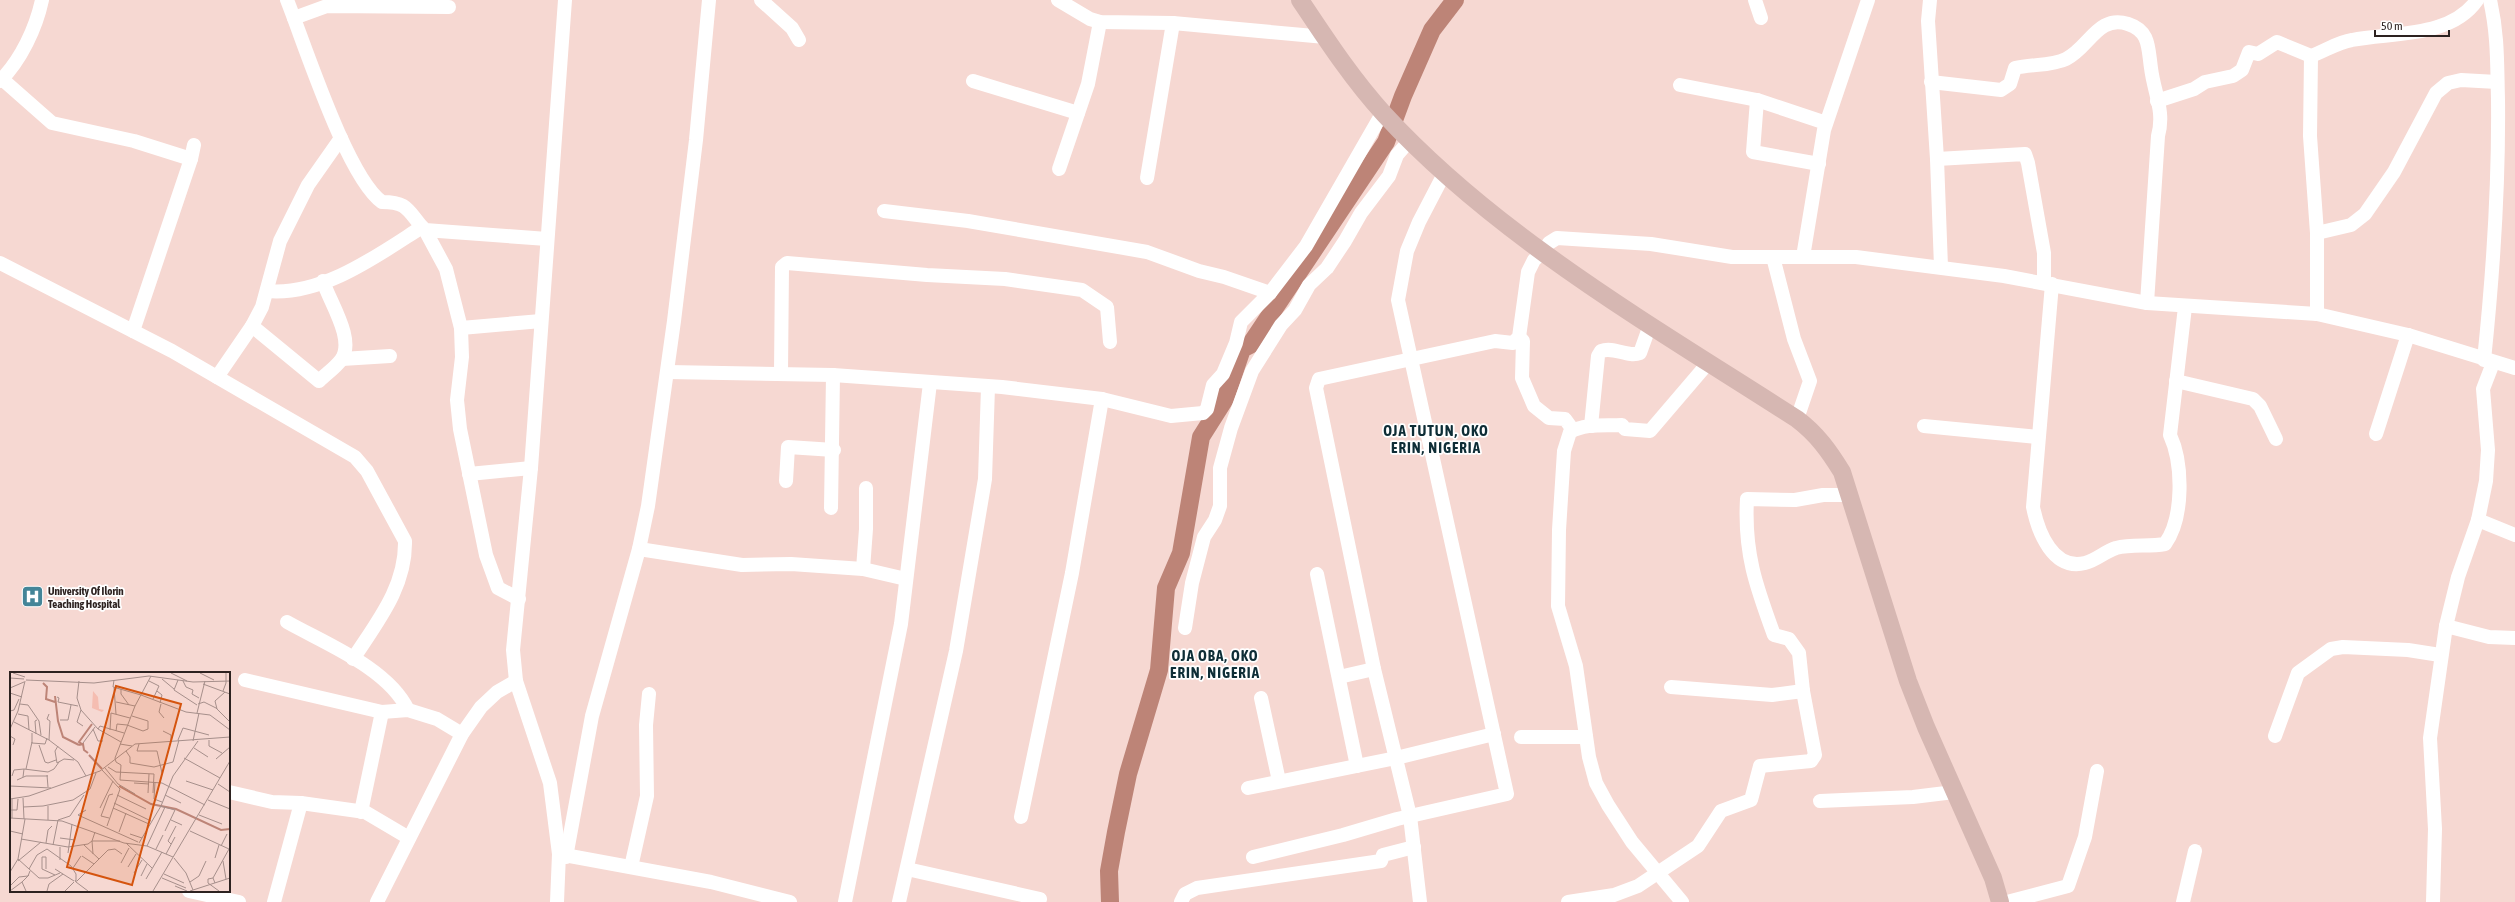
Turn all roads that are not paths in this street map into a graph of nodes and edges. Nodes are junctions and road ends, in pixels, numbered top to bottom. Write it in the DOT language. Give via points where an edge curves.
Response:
graph roads {
  1 [pos="42,0"];
  2 [pos="287,0"];
  3 [pos="565,0"];
  4 [pos="709,0"];
  5 [pos="761,0"];
  6 [pos="1058,0"];
  7 [pos="1300,0"];
  8 [pos="1755,0"];
  9 [pos="1868,0"];
  10 [pos="1930,0"];
  11 [pos="2477,0"];
  12 [pos="2490,0"];
  13 [pos="373,3"];
  14 [pos="449,7"];
  15 [pos="294,18"];
  16 [pos="1761,18"];
  17 [pos="1100,22"];
  18 [pos="1173,23"];
  19 [pos="1325,37"];
  20 [pos="799,40"];
  21 [pos="2311,56"];
  22 [pos="1,80"];
  23 [pos="973,81"];
  24 [pos="1931,82"];
  25 [pos="2497,82"];
  26 [pos="1680,85"];
  27 [pos="1757,100"];
  28 [pos="2157,101"];
  29 [pos="1078,113"];
  30 [pos="1385,115"];
  31 [pos="1826,123"];
  32 [pos="341,138"];
  33 [pos="1410,140"];
  34 [pos="1937,159"];
  35 [pos="1819,164"];
  36 [pos="1059,169"];
  37 [pos="1444,174"];
  38 [pos="1147,178"];
  39 [pos="884,211"];
  40 [pos="424,228"];
  41 [pos="2317,233"];
  42 [pos="547,239"];
  43 [pos="1544,251"];
  44 [pos="1773,257"];
  45 [pos="1803,257"];
  46 [pos="0,263"];
  47 [pos="1941,267"];
  48 [pos="323,281"];
  49 [pos="2048,283"];
  50 [pos="267,291"];
  51 [pos="1270,293"];
  52 [pos="2147,303"];
  53 [pos="2185,307"];
  54 [pos="2317,314"];
  55 [pos="541,321"];
  56 [pos="1650,325"];
  57 [pos="252,326"];
  58 [pos="461,328"];
  59 [pos="133,331"];
  60 [pos="2408,335"];
  61 [pos="1518,337"];
  62 [pos="1110,342"];
  63 [pos="390,356"];
  64 [pos="342,359"];
  65 [pos="1412,360"];
  66 [pos="2489,361"];
  67 [pos="1709,362"];
  68 [pos="2515,368"];
  69 [pos="668,372"];
  70 [pos="781,372"];
  71 [pos="833,374"];
  72 [pos="217,377"];
  73 [pos="2176,381"];
  74 [pos="930,383"];
  75 [pos="988,387"];
  76 [pos="1102,399"];
  77 [pos="1797,419"];
  78 [pos="1591,426"];
  79 [pos="1924,426"];
  80 [pos="1573,430"];
  81 [pos="2376,434"];
  82 [pos="2038,437"];
  83 [pos="2276,438"];
  84 [pos="834,450"];
  85 [pos="531,468"];
  86 [pos="469,474"];
  87 [pos="786,481"];
  88 [pos="866,488"];
  89 [pos="1849,495"];
  90 [pos="831,508"];
  91 [pos="2478,520"];
  92 [pos="2515,535"];
  93 [pos="639,549"];
  94 [pos="862,569"];
  95 [pos="1317,574"];
  96 [pos="906,579"];
  97 [pos="519,599"];
  98 [pos="287,622"];
  99 [pos="2446,626"];
  100 [pos="1185,628"];
  101 [pos="2515,638"];
  102 [pos="2440,655"];
  103 [pos="353,659"];
  104 [pos="1374,669"];
  105 [pos="1339,677"];
  106 [pos="245,680"];
  107 [pos="516,680"];
  108 [pos="1671,687"];
  109 [pos="1803,691"];
  110 [pos="649,694"];
  111 [pos="1261,698"];
  112 [pos="408,710"];
  113 [pos="382,712"];
  114 [pos="462,734"];
  115 [pos="1494,734"];
  116 [pos="1521,736"];
  117 [pos="2275,736"];
  118 [pos="1586,737"];
  119 [pos="1396,758"];
  120 [pos="1357,766"];
  121 [pos="2097,771"];
  122 [pos="1279,781"];
  123 [pos="1248,788"];
  124 [pos="230,792"];
  125 [pos="1954,792"];
  126 [pos="1820,801"];
  127 [pos="301,803"];
  128 [pos="361,812"];
  129 [pos="1410,816"];
  130 [pos="1021,817"];
  131 [pos="409,838"];
  132 [pos="1414,847"];
  133 [pos="2196,851"];
  134 [pos="562,855"];
  135 [pos="1253,857"];
  136 [pos="631,867"];
  137 [pos="907,869"];
  138 [pos="1658,873"];
  139 [pos="194,892"];
  140 [pos="1040,899"];
  141 [pos="235,901"];
  142 [pos="274,902"];
  143 [pos="376,902"];
  144 [pos="557,902"];
  145 [pos="790,902"];
  146 [pos="846,902"];
  147 [pos="898,902"];
  148 [pos="1181,902"];
  149 [pos="1420,902"];
  150 [pos="1568,902"];
  151 [pos="1682,902"];
  152 [pos="2000,902"];
  153 [pos="2007,902"];
  154 [pos="2183,902"];
  155 [pos="2433,902"];
  1 -- 22 [label="street" via="24,47"];
  2 -- 15 [label="street"];
  3 -- 42 [label="street"];
  4 -- 69 [label="street" via="696,140"];
  5 -- 20 [label="street" via="792,28"];
  6 -- 17 [label="street"];
  7 -- 19 [label="main road"];
  8 -- 16 [label="street"];
  9 -- 31 [label="street"];
  10 -- 24 [label="street" via="1928,21"];
  11 -- 21 [label="street" via="2458,20 2424,30 2351,40"];
  12 -- 25 [label="street" via="2498,52"];
  13 -- 14 [label="street"];
  13 -- 15 [label="street" via="322,7"];
  15 -- 32 [label="street"];
  17 -- 18 [label="street"];
  17 -- 29 [label="street" via="1088,84"];
  18 -- 19 [label="street"];
  18 -- 38 [label="street"];
  19 -- 30 [label="main road"];
  21 -- 28 [label="street" via="2277,42 2258,54 2249,52 2242,70 2233,76 2204,82"];
  21 -- 41 [label="street" via="2310,136"];
  22 -- 59 [label="street" via="52,123 192,152"];
  23 -- 29 [label="street"];
  24 -- 28 [label="street" via="2001,90 2010,84 2015,68 2067,59 2097,29 2108,23 2121,21 2138,27 2147,39"];
  24 -- 34 [label="street"];
  25 -- 41 [label="street" via="2461,80 2448,83 2436,93 2394,172 2365,214 2351,225"];
  25 -- 66 [label="street" via="2498,148"];
  26 -- 27 [label="street"];
  27 -- 31 [label="street"];
  27 -- 35 [label="street" via="1753,152"];
  28 -- 52 [label="street" via="2161,109 2162,122 2158,136"];
  29 -- 36 [label="street"];
  30 -- 33 [label="main road"];
  30 -- 51 [label="street" via="1306,246"];
  31 -- 35 [label="street"];
  32 -- 40 [label="street" via="367,188 376,198 382,202 398,202"];
  32 -- 50 [label="street" via="308,185 280,241"];
  33 -- 37 [label="main road"];
  33 -- 100 [label="street" via="1397,155 1389,176 1361,213 1327,268 1308,285 1295,310 1281,325 1252,371 1231,428 1220,468 1220,506 1204,537 1192,583"];
  34 -- 47 [label="street"];
  34 -- 49 [label="street" via="2025,154"];
  35 -- 45 [label="street"];
  37 -- 43 [label="main road"];
  37 -- 65 [label="street" via="1407,251 1398,300"];
  39 -- 51 [label="street" via="968,221 1147,252"];
  40 -- 42 [label="street"];
  40 -- 48 [label="street" via="348,274"];
  40 -- 58 [label="street" via="446,269"];
  41 -- 54 [label="street"];
  42 -- 55 [label="street"];
  43 -- 44 [label="street" via="1549,243 1557,238 1585,238 1651,244 1732,257"];
  43 -- 56 [label="main road"];
  43 -- 61 [label="street" via="1534,260 1528,272"];
  44 -- 45 [label="street"];
  44 -- 77 [label="street" via="1794,339 1810,381"];
  45 -- 47 [label="street" via="1856,257"];
  46 -- 59 [label="street"];
  47 -- 49 [label="street"];
  48 -- 50 [label="street" via="300,288"];
  48 -- 64 [label="street" via="328,297 340,316 346,349"];
  49 -- 52 [label="street"];
  49 -- 82 [label="street"];
  50 -- 57 [label="street"];
  51 -- 76 [label="street" via="1241,322 1236,343 1223,374 1211,388 1206,412 1171,416"];
  52 -- 53 [label="street"];
  53 -- 54 [label="street"];
  53 -- 73 [label="street"];
  54 -- 60 [label="street"];
  55 -- 58 [label="street"];
  55 -- 85 [label="street"];
  56 -- 67 [label="main road"];
  56 -- 78 [label="street" via="1640,353 1635,355 1606,349 1598,356"];
  57 -- 64 [label="street" via="319,381"];
  57 -- 72 [label="street"];
  58 -- 86 [label="street" via="462,357 457,400"];
  59 -- 72 [label="street"];
  60 -- 66 [label="street"];
  60 -- 81 [label="street"];
  61 -- 65 [label="street" via="1514,343 1495,341"];
  61 -- 80 [label="street" via="1523,341 1522,378 1534,406 1548,418 1565,419"];
  62 -- 70 [label="street" via="1107,307 1082,290 1005,279 787,263 782,267"];
  63 -- 64 [label="street"];
  65 -- 104 [label="street" via="1319,379 1316,388"];
  65 -- 115 [label="street"];
  66 -- 68 [label="street"];
  66 -- 91 [label="street" via="2483,389 2488,450 2486,481"];
  67 -- 77 [label="main road"];
  67 -- 78 [label="street" via="1650,431 1625,429 1622,425"];
  69 -- 70 [label="street"];
  69 -- 93 [label="street"];
  70 -- 71 [label="street"];
  71 -- 74 [label="street"];
  71 -- 84 [label="street"];
  72 -- 103 [label="street" via="355,457 367,471 405,541 397,588"];
  73 -- 82 [label="street" via="2170,435 2176,448 2179,491 2176,517 2165,544 2116,548 2086,563 2075,565 2064,561 2042,540 2034,513"];
  73 -- 83 [label="street" via="2252,399 2260,406"];
  74 -- 75 [label="street"];
  74 -- 96 [label="street"];
  75 -- 76 [label="street"];
  75 -- 137 [label="street" via="983,487 956,651"];
  76 -- 130 [label="street" via="1072,573"];
  77 -- 89 [label="main road" via="1827,447 1842,472"];
  78 -- 80 [label="street" via="1581,426"];
  79 -- 82 [label="street"];
  80 -- 118 [label="street" via="1564,451 1558,606 1576,666"];
  84 -- 87 [label="street" via="788,447"];
  84 -- 90 [label="street"];
  85 -- 86 [label="street"];
  85 -- 97 [label="street"];
  86 -- 97 [label="street" via="486,555 495,581 501,592"];
  88 -- 94 [label="street" via="866,529"];
  89 -- 109 [label="street" via="1822,495 1796,500 1748,499 1749,549 1753,576 1774,636 1789,639 1799,653"];
  89 -- 125 [label="main road" via="1908,681"];
  91 -- 92 [label="street"];
  91 -- 99 [label="street" via="2458,577"];
  93 -- 94 [label="street" via="742,565 791,564"];
  93 -- 134 [label="street" via="592,716"];
  94 -- 96 [label="street"];
  95 -- 105 [label="street"];
  96 -- 146 [label="street" via="901,624"];
  97 -- 107 [label="street" via="513,650"];
  98 -- 103 [label="street"];
  99 -- 101 [label="street" via="2489,637"];
  99 -- 102 [label="street"];
  102 -- 117 [label="street" via="2408,650 2343,647 2332,649 2298,674"];
  102 -- 155 [label="street" via="2430,738 2435,829"];
  103 -- 112 [label="street" via="388,682 401,696"];
  104 -- 105 [label="street"];
  104 -- 119 [label="street"];
  105 -- 120 [label="street"];
  106 -- 113 [label="street"];
  107 -- 114 [label="street" via="496,692"];
  107 -- 134 [label="street" via="550,783"];
  108 -- 109 [label="street" via="1772,695"];
  109 -- 138 [label="street" via="1815,755 1812,761 1760,766 1751,800 1721,811 1698,846"];
  110 -- 136 [label="street" via="646,725 647,796"];
  111 -- 122 [label="street"];
  112 -- 113 [label="street"];
  112 -- 114 [label="street" via="437,719"];
  113 -- 128 [label="street"];
  114 -- 131 [label="street"];
  115 -- 119 [label="street"];
  115 -- 129 [label="street" via="1507,794"];
  116 -- 118 [label="street"];
  118 -- 138 [label="street" via="1596,783 1632,842"];
  119 -- 120 [label="street"];
  119 -- 129 [label="street"];
  120 -- 122 [label="street"];
  121 -- 153 [label="street" via="2085,837 2068,886"];
  122 -- 123 [label="street"];
  124 -- 127 [label="street" via="272,802"];
  125 -- 126 [label="street" via="1913,797"];
  125 -- 152 [label="main road" via="1993,878"];
  127 -- 128 [label="street"];
  127 -- 142 [label="street"];
  128 -- 131 [label="street"];
  129 -- 132 [label="street"];
  129 -- 135 [label="street"];
  131 -- 143 [label="street"];
  132 -- 148 [label="street" via="1383,854 1381,861 1197,888 1185,894"];
  132 -- 149 [label="street"];
  133 -- 154 [label="street"];
  134 -- 136 [label="street"];
  134 -- 144 [label="street"];
  136 -- 145 [label="street" via="711,882"];
  137 -- 140 [label="street"];
  137 -- 147 [label="street"];
  138 -- 150 [label="street" via="1638,886 1614,895"];
  138 -- 151 [label="street"];
  139 -- 141 [label="street"];
}
